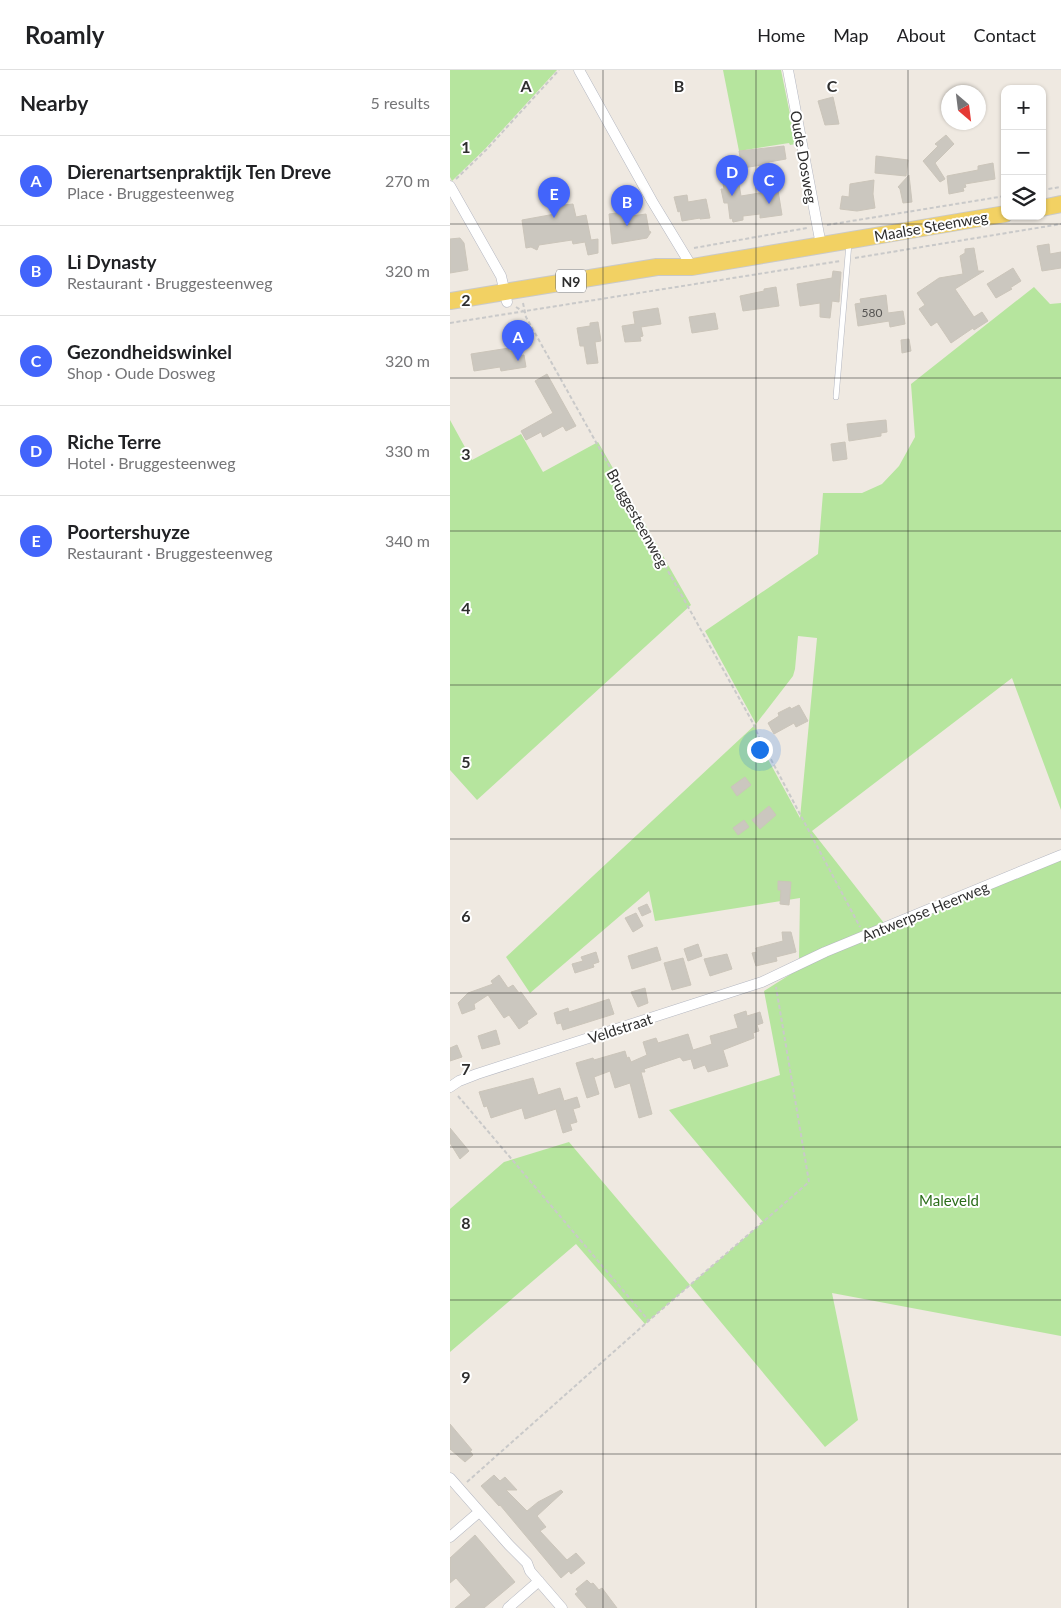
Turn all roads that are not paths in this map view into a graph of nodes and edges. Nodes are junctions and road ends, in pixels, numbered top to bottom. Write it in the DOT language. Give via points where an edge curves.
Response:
graph roads {
  1 [pos="579,70"];
  2 [pos="788,70"];
  3 [pos="451,184"];
  4 [pos="1061,204"];
  5 [pos="1046,207"];
  6 [pos="1001,215"];
  7 [pos="853,240"];
  8 [pos="821,245"];
  9 [pos="692,266"];
  10 [pos="450,301"];
  11 [pos="515,301"];
  12 [pos="450,311"];
  13 [pos="836,397"];
  14 [pos="1061,855"];
  15 [pos="790,969"];
  16 [pos="450,1087"];
  17 [pos="450,1478"];
  18 [pos="479,1512"];
  19 [pos="450,1537"];
  20 [pos="539,1581"];
  21 [pos="508,1608"];
  22 [pos="562,1608"];
  1 -- 9 [label="street"];
  2 -- 8 [label="street, Oude Dosweg"];
  3 -- 11 [label="street"];
  4 -- 5 [label="main road"];
  6 -- 7 [label="main road, Maalse Steenweg / N9"];
  7 -- 8 [label="main road, N9"];
  7 -- 13 [label="lane" via="848,260"];
  8 -- 9 [label="main road, N9"];
  9 -- 11 [label="main road, N9" via="678,274"];
  10 -- 11 [label="main road, N9"];
  11 -- 12 [label="main road, N9"];
  14 -- 15 [label="street, Antwerpse Heerweg"];
  15 -- 16 [label="street, Veldstraat" via="753,985 477,1074"];
  17 -- 18 [label="street"];
  18 -- 19 [label="street"];
  18 -- 20 [label="street" via="527,1562"];
  20 -- 21 [label="street"];
  20 -- 22 [label="street"];
}
